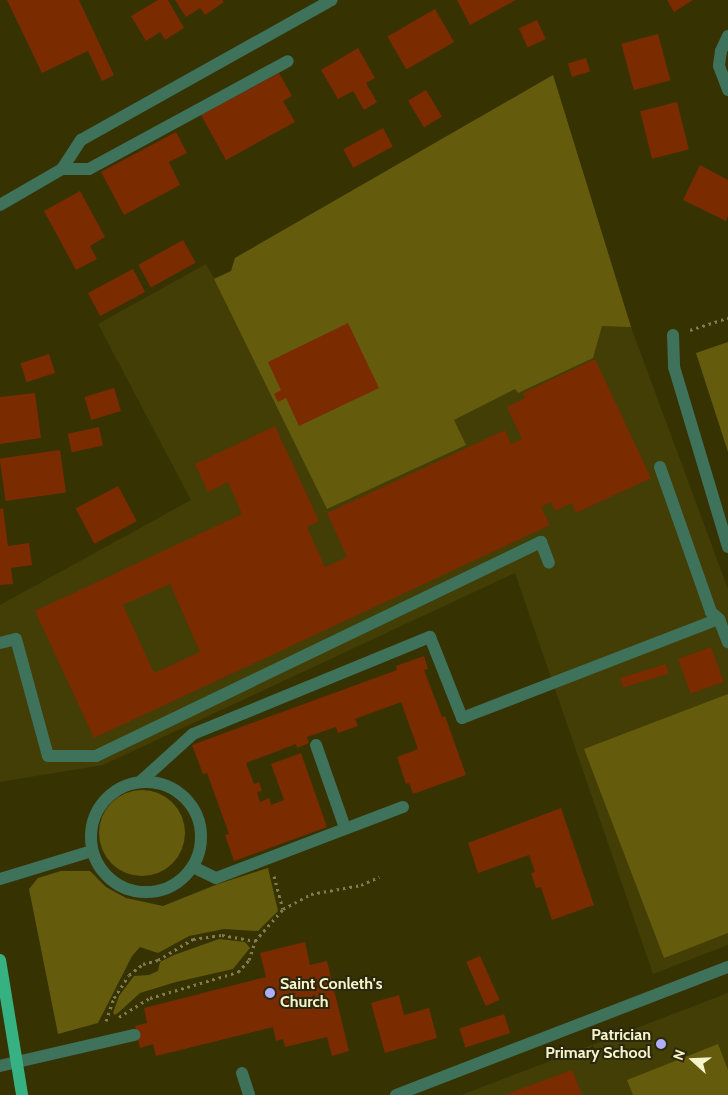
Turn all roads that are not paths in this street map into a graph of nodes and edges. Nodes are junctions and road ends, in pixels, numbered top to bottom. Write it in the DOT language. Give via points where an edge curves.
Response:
graph roads {
  1 [pos="330,0"];
  2 [pos="728,36"];
  3 [pos="288,61"];
  4 [pos="728,90"];
  5 [pos="62,169"];
  6 [pos="0,205"];
  7 [pos="673,336"];
  8 [pos="660,467"];
  9 [pos="728,547"];
  10 [pos="549,563"];
  11 [pos="719,619"];
  12 [pos="728,642"];
  13 [pos="0,643"];
  14 [pos="316,745"];
  15 [pos="141,781"];
  16 [pos="403,807"];
  17 [pos="345,828"];
  18 [pos="92,851"];
  19 [pos="193,867"];
  20 [pos="0,879"];
  21 [pos="0,960"];
  22 [pos="728,967"];
  23 [pos="134,1035"];
  24 [pos="17,1063"];
  25 [pos="0,1066"];
  26 [pos="242,1073"];
  27 [pos="22,1095"];
  28 [pos="248,1095"];
  29 [pos="396,1095"];
  1 -- 5 [label="street" via="81,140"];
  2 -- 4 [label="street" via="721,51 720,66"];
  3 -- 5 [label="street" via="89,169"];
  5 -- 6 [label="street"];
  7 -- 9 [label="street" via="674,366"];
  8 -- 11 [label="street" via="711,612"];
  10 -- 13 [label="street" via="541,542 96,756 48,756 16,639"];
  11 -- 12 [label="street"];
  11 -- 15 [label="street" via="462,718 430,637 193,734"];
  14 -- 17 [label="street"];
  15 -- 18 [label="street" via="112,792 97,810 90,829"];
  15 -- 19 [label="street" via="158,782 176,790 197,815 201,843"];
  16 -- 17 [label="street"];
  17 -- 19 [label="street" via="216,878"];
  18 -- 19 [label="street" via="100,869 112,881 140,892 167,888 186,876"];
  18 -- 20 [label="street"];
  21 -- 24 [label="main road"];
  22 -- 29 [label="street"];
  23 -- 24 [label="street"];
  24 -- 25 [label="street"];
  24 -- 27 [label="main road"];
  26 -- 28 [label="street"];
}
